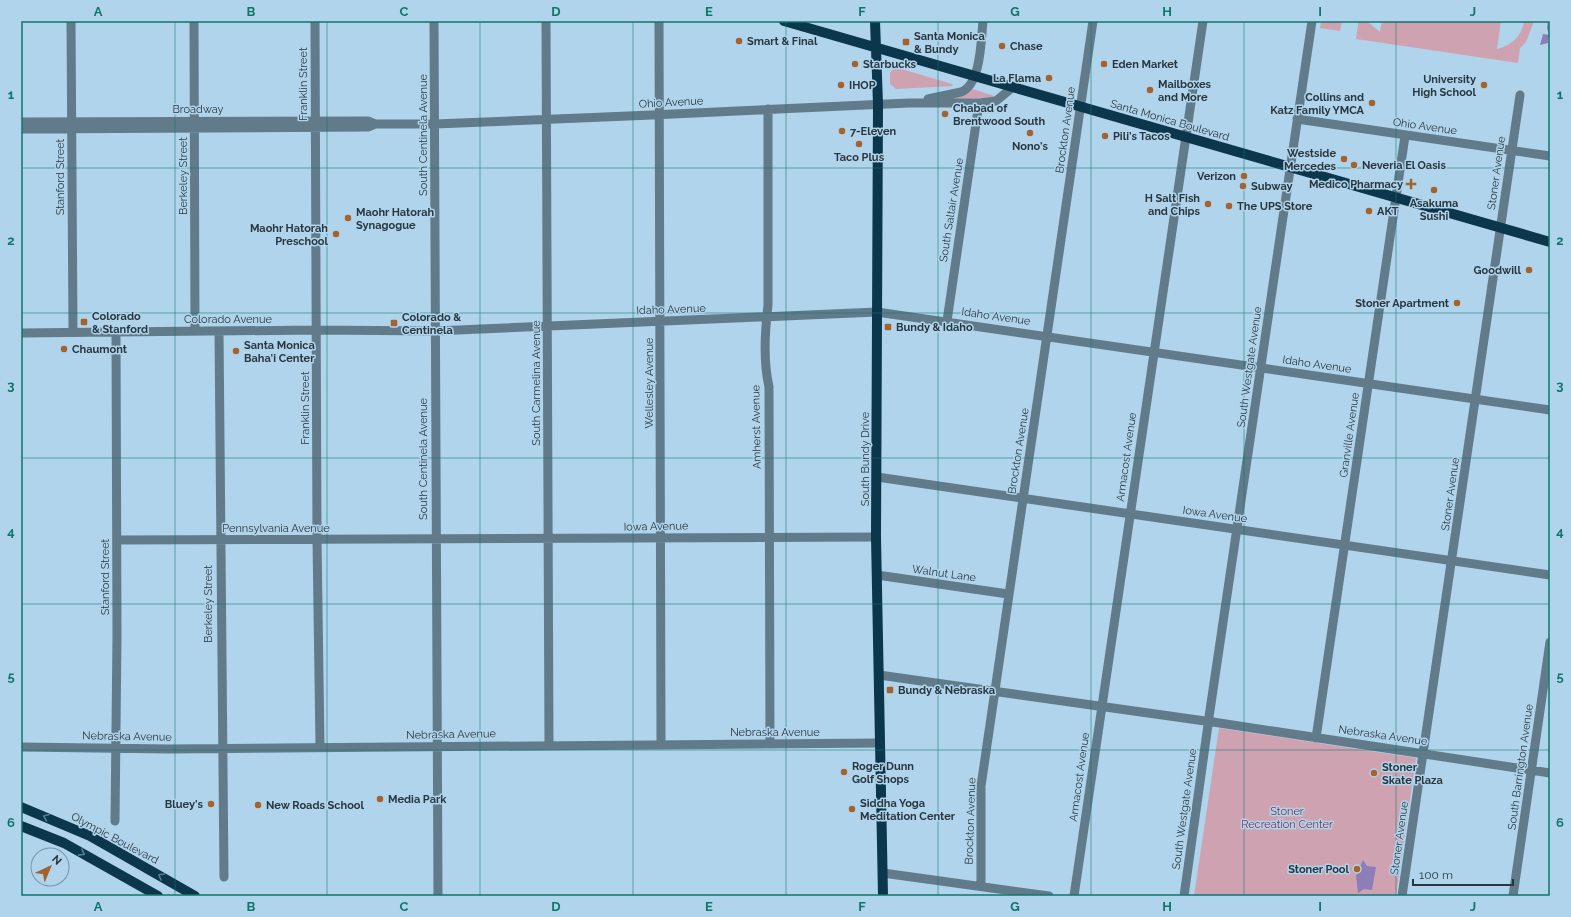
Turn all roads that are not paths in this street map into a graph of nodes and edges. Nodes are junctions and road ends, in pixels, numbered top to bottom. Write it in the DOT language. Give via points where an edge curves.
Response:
graph roads {
  1 [pos="71,21"];
  2 [pos="194,21"];
  3 [pos="315,21"];
  4 [pos="434,21"];
  5 [pos="546,21"];
  6 [pos="659,21"];
  7 [pos="784,21"];
  8 [pos="875,21"];
  9 [pos="983,21"];
  10 [pos="1093,21"];
  11 [pos="1203,21"];
  12 [pos="1312,21"];
  13 [pos="875,47"];
  14 [pos="975,76"];
  15 [pos="1013,87"];
  16 [pos="1520,95"];
  17 [pos="909,103"];
  18 [pos="979,103"];
  19 [pos="878,104"];
  20 [pos="1080,106"];
  21 [pos="768,109"];
  22 [pos="660,115"];
  23 [pos="546,119"];
  24 [pos="1297,119"];
  25 [pos="21,122"];
  26 [pos="194,124"];
  27 [pos="316,124"];
  28 [pos="435,124"];
  29 [pos="72,125"];
  30 [pos="21,129"];
  31 [pos="1405,136"];
  32 [pos="1185,137"];
  33 [pos="1511,150"];
  34 [pos="1550,156"];
  35 [pos="1291,167"];
  36 [pos="1396,198"];
  37 [pos="1500,228"];
  38 [pos="1550,242"];
  39 [pos="877,312"];
  40 [pos="767,317"];
  41 [pos="947,321"];
  42 [pos="661,322"];
  43 [pos="548,326"];
  44 [pos="316,330"];
  45 [pos="195,331"];
  46 [pos="218,331"];
  47 [pos="73,332"];
  48 [pos="116,332"];
  49 [pos="435,332"];
  50 [pos="21,333"];
  51 [pos="1047,336"];
  52 [pos="1153,353"];
  53 [pos="1260,368"];
  54 [pos="1368,383"];
  55 [pos="1476,399"];
  56 [pos="1550,410"];
  57 [pos="877,477"];
  58 [pos="1023,498"];
  59 [pos="1130,514"];
  60 [pos="1238,529"];
  61 [pos="661,537"];
  62 [pos="876,537"];
  63 [pos="770,538"];
  64 [pos="436,539"];
  65 [pos="548,539"];
  66 [pos="117,540"];
  67 [pos="220,540"];
  68 [pos="317,540"];
  69 [pos="1345,545"];
  70 [pos="1452,561"];
  71 [pos="876,575"];
  72 [pos="1550,575"];
  73 [pos="1008,594"];
  74 [pos="1550,642"];
  75 [pos="879,675"];
  76 [pos="995,692"];
  77 [pos="1101,707"];
  78 [pos="1209,721"];
  79 [pos="1316,738"];
  80 [pos="880,743"];
  81 [pos="661,744"];
  82 [pos="770,744"];
  83 [pos="549,745"];
  84 [pos="320,746"];
  85 [pos="21,747"];
  86 [pos="437,747"];
  87 [pos="116,748"];
  88 [pos="221,748"];
  89 [pos="1423,753"];
  90 [pos="1532,770"];
  91 [pos="1550,773"];
  92 [pos="21,807"];
  93 [pos="115,821"];
  94 [pos="21,826"];
  95 [pos="883,873"];
  96 [pos="224,877"];
  97 [pos="980,886"];
  98 [pos="158,896"];
  99 [pos="195,896"];
  100 [pos="438,896"];
  101 [pos="883,896"];
  102 [pos="1049,896"];
  103 [pos="1074,896"];
  104 [pos="1184,896"];
  105 [pos="1402,896"];
  106 [pos="1513,896"];
  1 -- 29 [label="street, Stanford Street"];
  2 -- 26 [label="street, Berkeley Street"];
  3 -- 27 [label="street, Franklin Street"];
  4 -- 28 [label="street, South Centinela Avenue"];
  5 -- 23 [label="street, South Carmelina Avenue"];
  6 -- 22 [label="street, Wellesley Avenue"];
  7 -- 13 [label="main road, Santa Monica Boulevard"];
  8 -- 13 [label="main road, South Bundy Drive"];
  9 -- 14 [label="street"];
  10 -- 20 [label="street, Brockton Avenue"];
  11 -- 32 [label="street, Armacost Avenue"];
  12 -- 24 [label="street, South Westgate Avenue"];
  13 -- 14 [label="main road, Santa Monica Boulevard"];
  13 -- 19 [label="main road, South Bundy Drive"];
  14 -- 15 [label="main road, Santa Monica Boulevard"];
  14 -- 17 [label="street, Ohio Avenue" via="966,90"];
  15 -- 18 [label="street, Ohio Avenue" via="996,101"];
  15 -- 20 [label="main road, Santa Monica Boulevard"];
  16 -- 33 [label="street, Stoner Avenue"];
  17 -- 18 [label="street, Ohio Avenue"];
  17 -- 19 [label="street, Ohio Avenue"];
  18 -- 41 [label="street, South Saltair Avenue"];
  19 -- 21 [label="street, Ohio Avenue"];
  19 -- 39 [label="main road, South Bundy Drive"];
  20 -- 32 [label="main road, Santa Monica Boulevard"];
  20 -- 51 [label="street, Brockton Avenue"];
  21 -- 22 [label="street, Ohio Avenue"];
  21 -- 40 [label="street, Amherst Avenue"];
  22 -- 23 [label="street, Ohio Avenue"];
  22 -- 42 [label="street, Wellesley Avenue"];
  23 -- 28 [label="street, Ohio Avenue"];
  23 -- 43 [label="street, South Carmelina Avenue"];
  24 -- 31 [label="street, Ohio Avenue"];
  24 -- 35 [label="street, South Westgate Avenue"];
  25 -- 29 [label="street, Broadway"];
  26 -- 27 [label="street, Broadway"];
  26 -- 29 [label="street, Broadway"];
  26 -- 45 [label="street, Berkeley Street"];
  27 -- 28 [label="street, Broadway" via="368,121 375,124"];
  27 -- 44 [label="street, Franklin Street"];
  28 -- 49 [label="street, South Centinela Avenue"];
  29 -- 30 [label="street, Broadway"];
  29 -- 47 [label="street, Stanford Street"];
  31 -- 33 [label="street, Ohio Avenue"];
  31 -- 36 [label="street, Granville Avenue"];
  32 -- 35 [label="main road, Santa Monica Boulevard"];
  32 -- 52 [label="street, Armacost Avenue"];
  33 -- 34 [label="street, Ohio Avenue"];
  33 -- 37 [label="street, Stoner Avenue"];
  35 -- 36 [label="main road, Santa Monica Boulevard"];
  35 -- 53 [label="street, South Westgate Avenue"];
  36 -- 37 [label="main road, Santa Monica Boulevard"];
  36 -- 54 [label="street, Granville Avenue"];
  37 -- 38 [label="main road, Santa Monica Boulevard"];
  37 -- 55 [label="street, Stoner Avenue"];
  39 -- 40 [label="street, Idaho Avenue"];
  39 -- 41 [label="street, Idaho Avenue"];
  39 -- 57 [label="main road, South Bundy Drive"];
  40 -- 42 [label="street, Idaho Avenue"];
  40 -- 63 [label="street, Amherst Avenue" via="765,335 769,387"];
  41 -- 51 [label="street, Idaho Avenue"];
  42 -- 43 [label="street, Idaho Avenue"];
  42 -- 61 [label="street, Wellesley Avenue"];
  43 -- 49 [label="street, Idaho Avenue"];
  43 -- 65 [label="street, South Carmelina Avenue"];
  44 -- 46 [label="street, Colorado Avenue"];
  44 -- 49 [label="street, Colorado Avenue"];
  44 -- 68 [label="street, Franklin Street"];
  45 -- 46 [label="street, Colorado Avenue"];
  45 -- 48 [label="street, Colorado Avenue"];
  46 -- 67 [label="street, Berkeley Street"];
  47 -- 48 [label="street, Colorado Avenue"];
  47 -- 50 [label="street, Colorado Avenue"];
  48 -- 66 [label="street, Stanford Street"];
  49 -- 64 [label="street, South Centinela Avenue"];
  51 -- 52 [label="street, Idaho Avenue"];
  51 -- 58 [label="street, Brockton Avenue"];
  52 -- 53 [label="street, Idaho Avenue"];
  52 -- 59 [label="street, Armacost Avenue"];
  53 -- 54 [label="street, Idaho Avenue"];
  53 -- 60 [label="street, South Westgate Avenue"];
  54 -- 55 [label="street, Idaho Avenue"];
  54 -- 69 [label="street, Granville Avenue"];
  55 -- 56 [label="street, Idaho Avenue"];
  55 -- 70 [label="street, Stoner Avenue"];
  57 -- 58 [label="street, Iowa Avenue"];
  57 -- 62 [label="main road, South Bundy Drive"];
  58 -- 59 [label="street, Iowa Avenue"];
  58 -- 73 [label="street, Brockton Avenue"];
  59 -- 60 [label="street, Iowa Avenue"];
  59 -- 77 [label="street, Armacost Avenue"];
  60 -- 69 [label="street, Iowa Avenue"];
  60 -- 78 [label="street, South Westgate Avenue"];
  61 -- 63 [label="street, Iowa Avenue"];
  61 -- 65 [label="street, Iowa Avenue"];
  61 -- 81 [label="street, Wellesley Avenue"];
  62 -- 63 [label="street, Iowa Avenue"];
  62 -- 71 [label="main road, South Bundy Drive"];
  63 -- 82 [label="street, Amherst Avenue"];
  64 -- 65 [label="street, Iowa Avenue"];
  64 -- 68 [label="street, Pennsylvania Avenue"];
  64 -- 86 [label="street, South Centinela Avenue"];
  65 -- 83 [label="street, South Carmelina Avenue"];
  66 -- 67 [label="street, Pennsylvania Avenue"];
  66 -- 87 [label="street, Stanford Street"];
  67 -- 68 [label="street, Pennsylvania Avenue"];
  67 -- 88 [label="street, Berkeley Street"];
  68 -- 84 [label="street, Franklin Street"];
  69 -- 70 [label="street, Iowa Avenue"];
  69 -- 79 [label="street, Granville Avenue"];
  70 -- 72 [label="street, Iowa Avenue"];
  70 -- 89 [label="street, Stoner Avenue"];
  71 -- 73 [label="street, Walnut Lane"];
  71 -- 75 [label="main road, South Bundy Drive"];
  73 -- 76 [label="street, Brockton Avenue"];
  74 -- 90 [label="street, South Barrington Avenue"];
  75 -- 76 [label="street, Nebraska Avenue"];
  75 -- 80 [label="main road, South Bundy Drive"];
  76 -- 77 [label="street, Nebraska Avenue"];
  76 -- 97 [label="street, Brockton Avenue" via="981,786"];
  77 -- 78 [label="street, Nebraska Avenue"];
  77 -- 103 [label="street, Armacost Avenue"];
  78 -- 79 [label="street, Nebraska Avenue"];
  78 -- 104 [label="street, South Westgate Avenue"];
  79 -- 89 [label="street, Nebraska Avenue"];
  80 -- 82 [label="street, Nebraska Avenue"];
  80 -- 95 [label="main road, South Bundy Drive"];
  81 -- 82 [label="street, Nebraska Avenue"];
  81 -- 83 [label="street, Nebraska Avenue"];
  83 -- 86 [label="street, Nebraska Avenue"];
  84 -- 86 [label="street, Nebraska Avenue"];
  84 -- 88 [label="street, Nebraska Avenue"];
  85 -- 87 [label="street, Nebraska Avenue"];
  86 -- 100 [label="street, South Centinela Avenue"];
  87 -- 88 [label="street, Nebraska Avenue"];
  87 -- 93 [label="street, Stanford Street"];
  88 -- 96 [label="street, Berkeley Street"];
  89 -- 90 [label="street, Nebraska Avenue"];
  89 -- 105 [label="street, Stoner Avenue"];
  90 -- 91 [label="street, Nebraska Avenue"];
  90 -- 106 [label="street, South Barrington Avenue"];
  99 -- 92 [label="main road, Olympic Boulevard, one-way" via="90,836"];
  94 -- 98 [label="main road, one-way" via="64,843"];
  95 -- 97 [label="street"];
  95 -- 101 [label="main road, South Bundy Drive"];
  97 -- 102 [label="street"];
}
